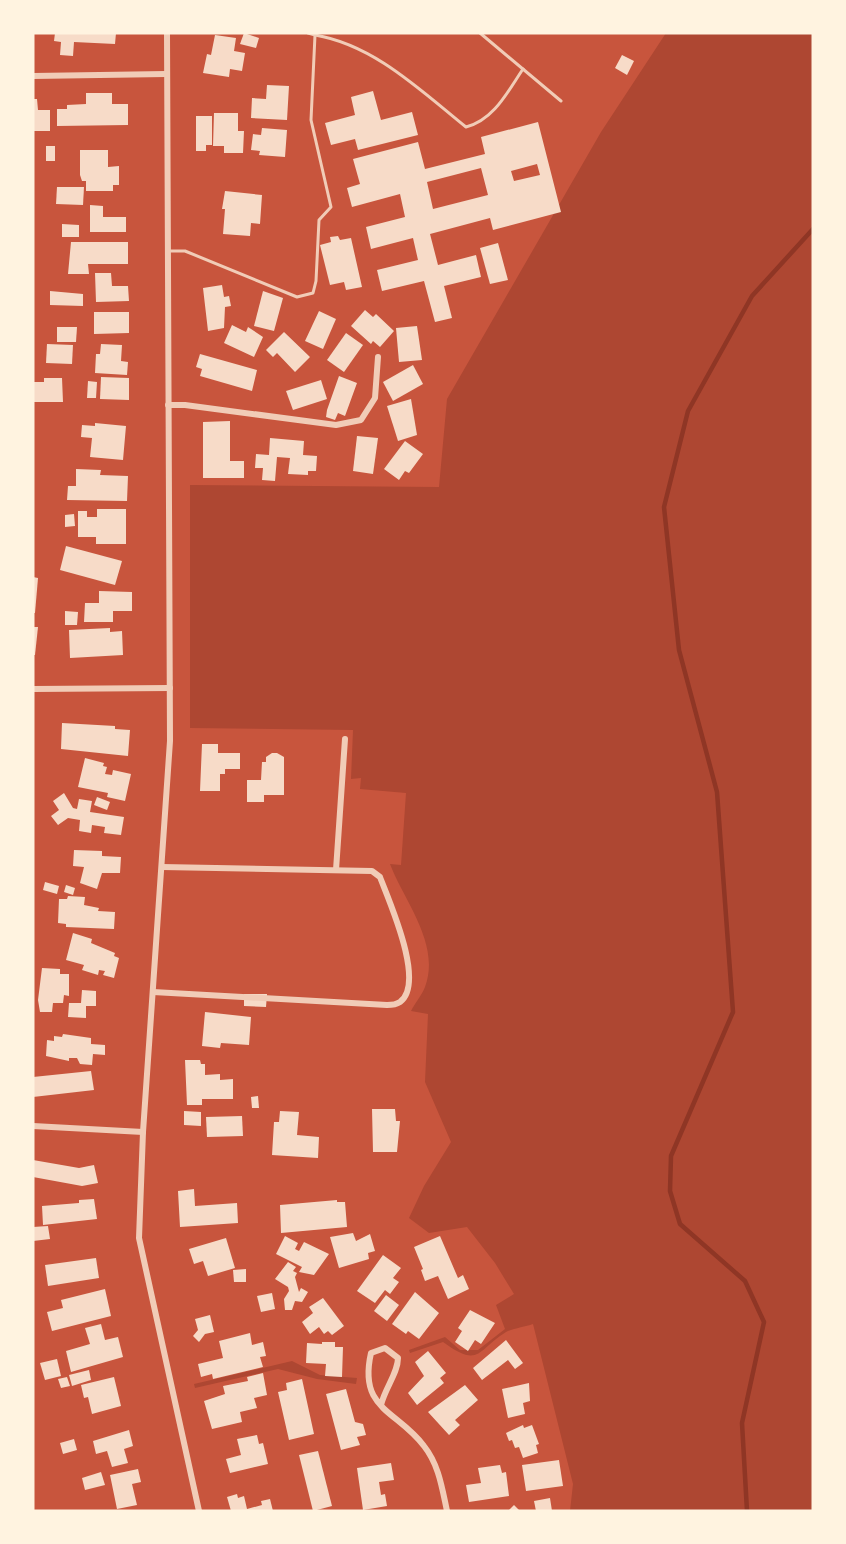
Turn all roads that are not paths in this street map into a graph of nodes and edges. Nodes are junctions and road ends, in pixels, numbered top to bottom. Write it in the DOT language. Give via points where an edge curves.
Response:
graph roads {
  1 [pos="167,33"];
  2 [pos="308,33"];
  3 [pos="480,33"];
  4 [pos="315,34"];
  5 [pos="523,69"];
  6 [pos="166,74"];
  7 [pos="33,76"];
  8 [pos="561,101"];
  9 [pos="167,251"];
  10 [pos="378,357"];
  11 [pos="168,405"];
  12 [pos="170,688"];
  13 [pos="33,689"];
  14 [pos="345,739"];
  15 [pos="162,867"];
  16 [pos="336,870"];
  17 [pos="153,992"];
  18 [pos="33,1126"];
  19 [pos="143,1132"];
  20 [pos="381,1405"];
  21 [pos="199,1511"];
  22 [pos="447,1511"];
  1 -- 6 [label="street"];
  2 -- 4 [label="lane"];
  3 -- 5 [label="lane"];
  4 -- 5 [label="lane" via="354,45 394,70 466,127 497,108"];
  4 -- 9 [label="lane" via="311,120 331,207 319,220 313,293 297,297 185,251"];
  5 -- 8 [label="lane"];
  6 -- 7 [label="street"];
  6 -- 9 [label="street"];
  9 -- 11 [label="street"];
  10 -- 11 [label="street" via="375,398 362,420 336,425"];
  11 -- 12 [label="street"];
  12 -- 13 [label="street"];
  12 -- 15 [label="street"];
  14 -- 16 [label="street"];
  15 -- 16 [label="street"];
  15 -- 17 [label="street"];
  16 -- 17 [label="street" via="372,871 380,877 406,950 409,984 399,1003"];
  17 -- 19 [label="street"];
  18 -- 19 [label="street"];
  19 -- 21 [label="street" via="139,1238"];
  20 -- 20 [label="street" via="371,1396 369,1361 371,1353 385,1348 398,1358 398,1367 385,1388"];
  20 -- 22 [label="street" via="429,1455 440,1478"];
}
